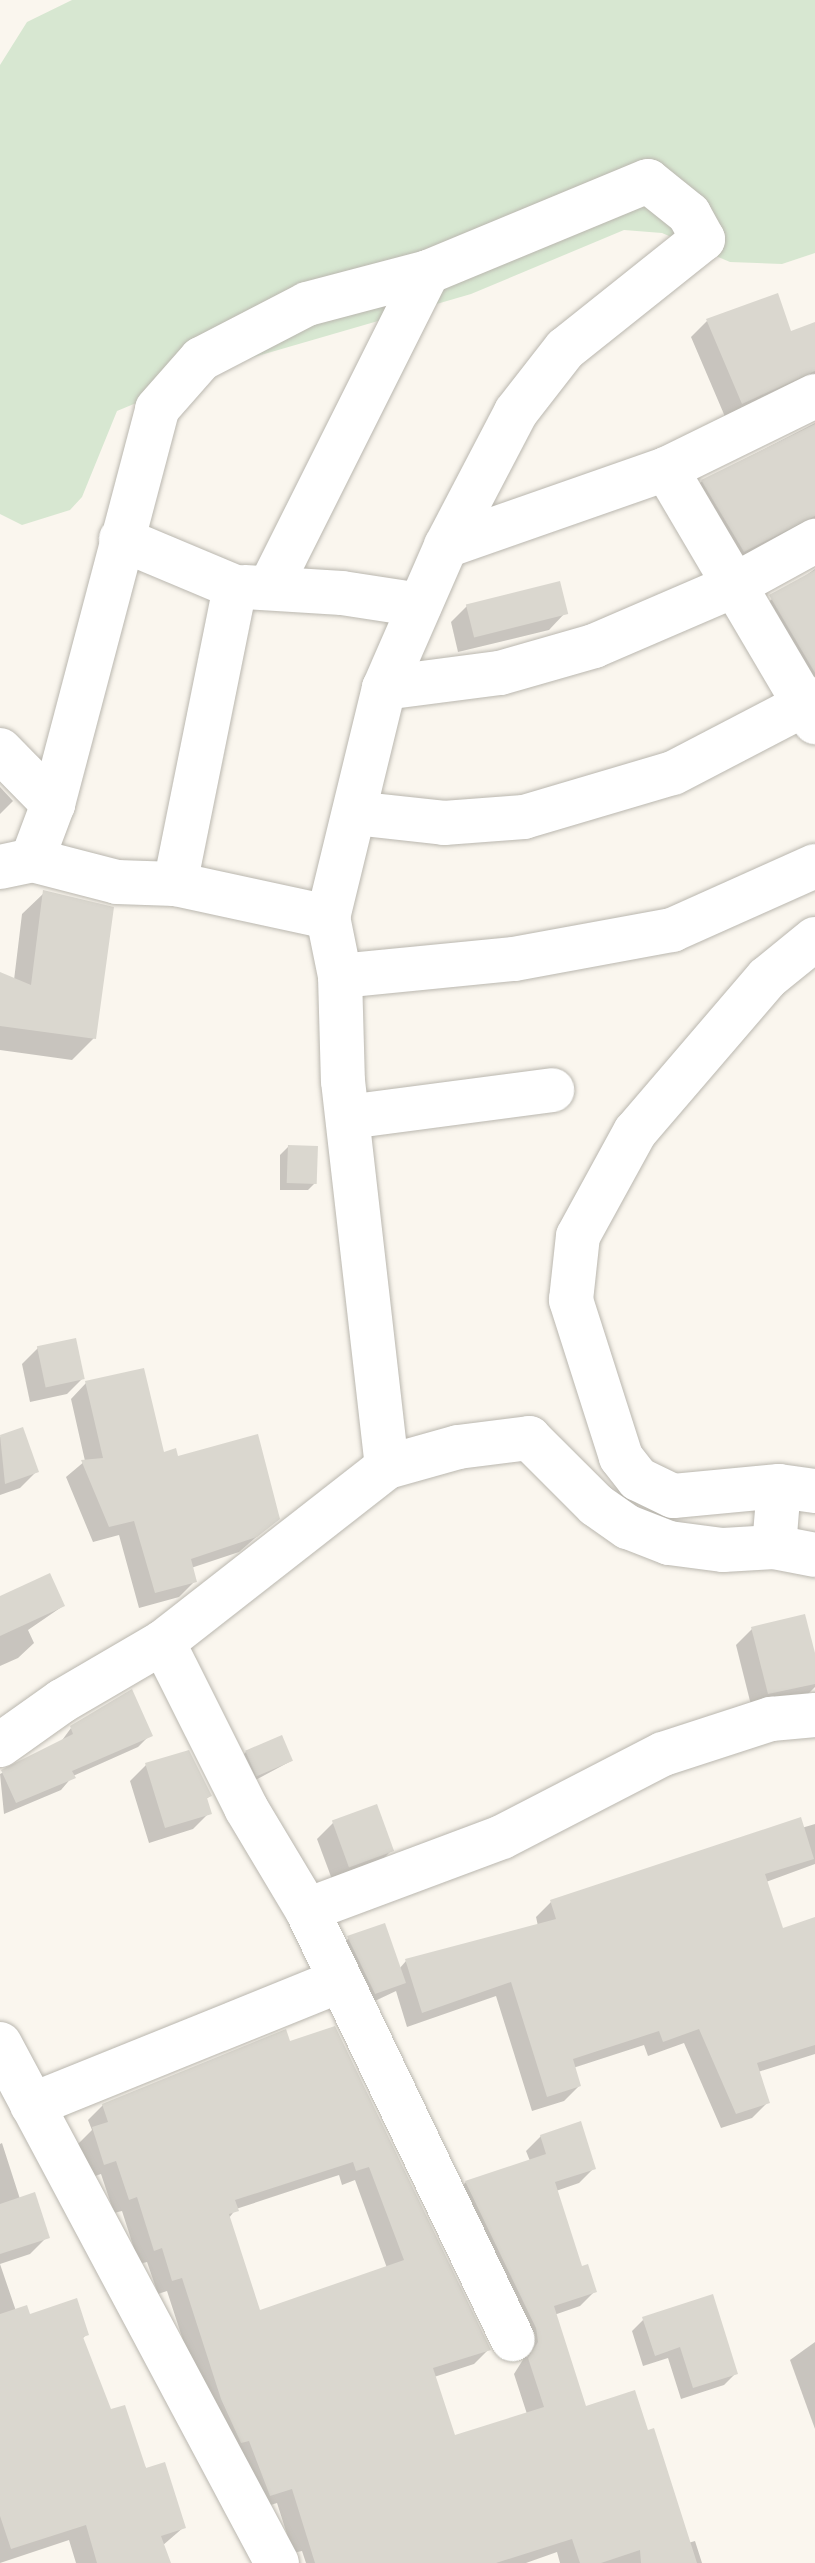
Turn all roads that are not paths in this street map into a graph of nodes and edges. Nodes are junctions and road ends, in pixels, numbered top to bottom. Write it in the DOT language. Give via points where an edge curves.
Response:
graph roads {
  1 [pos="428,272"];
  2 [pos="815,396"];
  3 [pos="666,469"];
  4 [pos="121,539"];
  5 [pos="815,541"];
  6 [pos="446,546"];
  7 [pos="253,586"];
  8 [pos="733,586"];
  9 [pos="420,605"];
  10 [pos="384,688"];
  11 [pos="811,708"];
  12 [pos="0,750"];
  13 [pos="53,804"];
  14 [pos="354,813"];
  15 [pos="16,864"];
  16 [pos="815,866"];
  17 [pos="175,884"];
  18 [pos="328,917"];
  19 [pos="815,939"];
  20 [pos="340,976"];
  21 [pos="552,1090"];
  22 [pos="348,1117"];
  23 [pos="387,1467"];
  24 [pos="797,1489"];
  25 [pos="794,1551"];
  26 [pos="163,1642"];
  27 [pos="815,1715"];
  28 [pos="0,1745"];
  29 [pos="307,1910"];
  30 [pos="339,1981"];
  31 [pos="0,2044"];
  32 [pos="32,2105"];
  33 [pos="513,2339"];
  34 [pos="277,2563"];
  1 -- 4 [label="street" via="307,304 201,359 157,409"];
  1 -- 6 [label="street" via="648,181 689,214 703,239 565,349 516,412"];
  1 -- 7 [label="street"];
  2 -- 3 [label="street"];
  3 -- 6 [label="street"];
  3 -- 8 [label="street"];
  4 -- 7 [label="street"];
  4 -- 13 [label="street"];
  5 -- 8 [label="street"];
  6 -- 9 [label="street"];
  7 -- 9 [label="street"];
  7 -- 17 [label="street"];
  8 -- 10 [label="street" via="594,646 500,673"];
  8 -- 11 [label="street"];
  9 -- 10 [label="street"];
  10 -- 14 [label="street"];
  11 -- 14 [label="street" via="673,773 524,817 444,823"];
  12 -- 13 [label="street"];
  13 -- 15 [label="street"];
  14 -- 18 [label="street"];
  15 -- 17 [label="street" via="117,882"];
  16 -- 20 [label="street" via="657,934 514,959"];
  17 -- 18 [label="street"];
  18 -- 20 [label="street"];
  19 -- 24 [label="street" via="767,978 635,1132 578,1236 571,1300 616,1444 638,1479 673,1496"];
  20 -- 22 [label="street"];
  21 -- 22 [label="street"];
  22 -- 23 [label="street"];
  23 -- 25 [label="street" via="458,1447 529,1438 596,1505 628,1527 669,1543"];
  23 -- 26 [label="street"];
  24 -- 25 [label="street"];
  26 -- 28 [label="street" via="62,1701"];
  26 -- 29 [label="street" via="246,1808"];
  27 -- 29 [label="street" via="771,1719 663,1754 502,1837"];
  29 -- 30 [label="street"];
  30 -- 32 [label="street"];
  30 -- 33 [label="street"];
  31 -- 32 [label="street"];
  32 -- 34 [label="street"];
}
